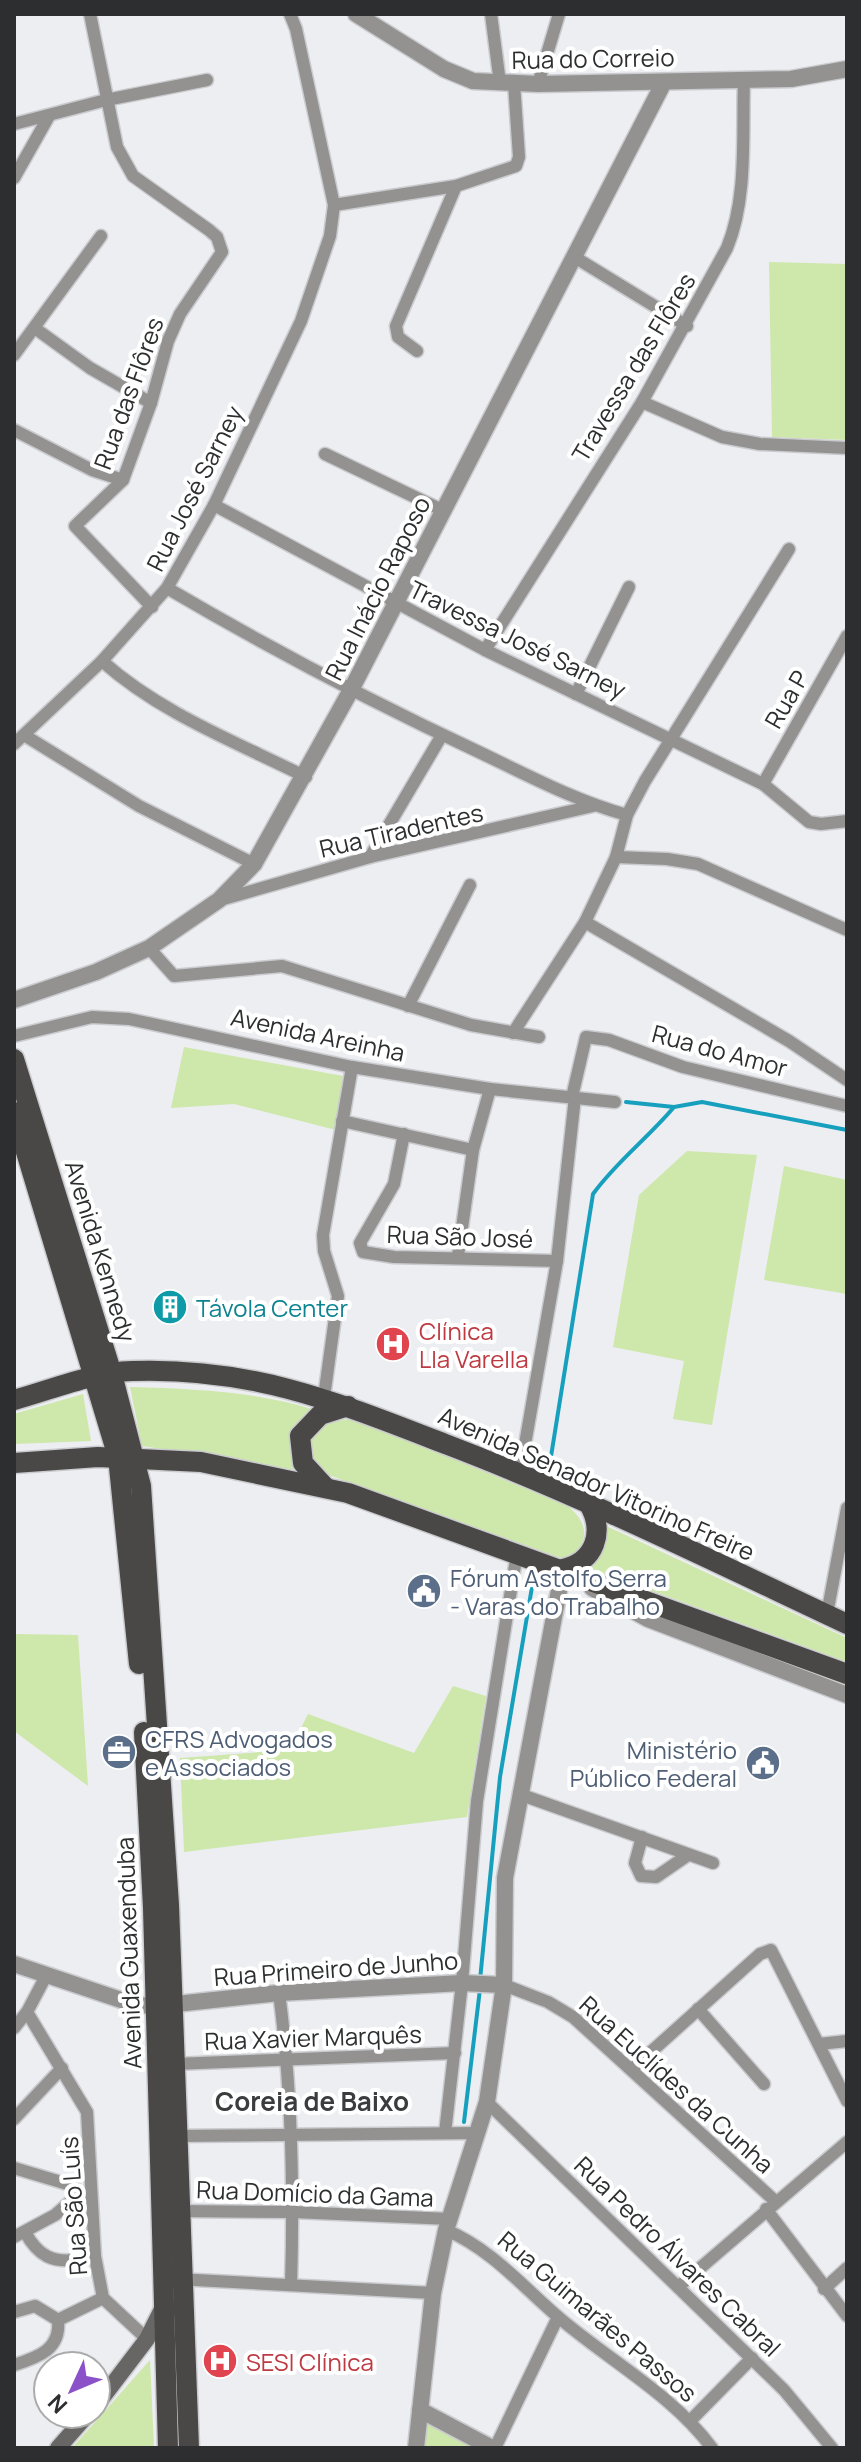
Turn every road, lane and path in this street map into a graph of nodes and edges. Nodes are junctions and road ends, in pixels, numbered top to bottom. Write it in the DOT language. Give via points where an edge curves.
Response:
graph roads {
  1 [pos="90,14"];
  2 [pos="290,14"];
  3 [pos="356,14"];
  4 [pos="491,14"];
  5 [pos="559,14"];
  6 [pos="847,69"];
  7 [pos="207,80"];
  8 [pos="744,80"];
  9 [pos="664,82"];
  10 [pos="507,83"];
  11 [pos="538,84"];
  12 [pos="106,100"];
  13 [pos="49,116"];
  14 [pos="14,124"];
  15 [pos="14,178"];
  16 [pos="456,186"];
  17 [pos="334,205"];
  18 [pos="101,236"];
  19 [pos="576,258"];
  20 [pos="687,326"];
  21 [pos="36,329"];
  22 [pos="417,351"];
  23 [pos="14,355"];
  24 [pos="642,402"];
  25 [pos="151,403"];
  26 [pos="14,430"];
  27 [pos="847,448"];
  28 [pos="325,454"];
  29 [pos="123,480"];
  30 [pos="214,505"];
  31 [pos="444,511"];
  32 [pos="789,549"];
  33 [pos="629,587"];
  34 [pos="167,588"];
  35 [pos="396,603"];
  36 [pos="152,607"];
  37 [pos="847,636"];
  38 [pos="485,650"];
  39 [pos="102,661"];
  40 [pos="351,690"];
  41 [pos="576,694"];
  42 [pos="442,735"];
  43 [pos="670,737"];
  44 [pos="19,740"];
  45 [pos="306,777"];
  46 [pos="763,784"];
  47 [pos="593,806"];
  48 [pos="627,815"];
  49 [pos="847,821"];
  50 [pos="370,857"];
  51 [pos="616,857"];
  52 [pos="254,864"];
  53 [pos="470,885"];
  54 [pos="219,900"];
  55 [pos="585,922"];
  56 [pos="847,930"];
  57 [pos="149,948"];
  58 [pos="14,1000"];
  59 [pos="408,1006"];
  60 [pos="513,1033"];
  61 [pos="14,1036"];
  62 [pos="539,1037"];
  63 [pos="14,1059"];
  64 [pos="352,1067"];
  65 [pos="847,1080"];
  66 [pos="490,1089"];
  67 [pos="573,1097"];
  68 [pos="615,1102"];
  69 [pos="847,1106"];
  70 [pos="14,1112"];
  71 [pos="342,1121"];
  72 [pos="404,1134"];
  73 [pos="473,1150"];
  74 [pos="458,1256"];
  75 [pos="557,1261"];
  76 [pos="103,1376"];
  77 [pos="324,1397"];
  78 [pos="14,1400"];
  79 [pos="348,1406"];
  80 [pos="127,1458"];
  81 [pos="166,1460"];
  82 [pos="14,1463"];
  83 [pos="520,1473"];
  84 [pos="141,1486"];
  85 [pos="327,1488"];
  86 [pos="589,1504"];
  87 [pos="847,1508"];
  88 [pos="517,1553"];
  89 [pos="567,1571"];
  90 [pos="827,1614"];
  91 [pos="847,1624"];
  92 [pos="847,1674"];
  93 [pos="847,1695"];
  94 [pos="519,1794"];
  95 [pos="642,1837"];
  96 [pos="688,1855"];
  97 [pos="713,1863"];
  98 [pos="14,1964"];
  99 [pos="46,1976"];
  100 [pos="467,1983"];
  101 [pos="498,1985"];
  102 [pos="279,1993"];
  103 [pos="164,2005"];
  104 [pos="698,2009"];
  105 [pos="27,2012"];
  106 [pos="14,2028"];
  107 [pos="847,2041"];
  108 [pos="819,2044"];
  109 [pos="455,2053"];
  110 [pos="288,2060"];
  111 [pos="174,2064"];
  112 [pos="62,2068"];
  113 [pos="633,2068"];
  114 [pos="764,2084"];
  115 [pos="847,2101"];
  116 [pos="487,2102"];
  117 [pos="14,2119"];
  118 [pos="445,2133"];
  119 [pos="478,2133"];
  120 [pos="290,2135"];
  121 [pos="176,2136"];
  122 [pos="847,2142"];
  123 [pos="14,2169"];
  124 [pos="770,2205"];
  125 [pos="178,2211"];
  126 [pos="293,2212"];
  127 [pos="448,2225"];
  128 [pos="19,2235"];
  129 [pos="80,2259"];
  130 [pos="847,2268"];
  131 [pos="173,2279"];
  132 [pos="291,2285"];
  133 [pos="678,2287"];
  134 [pos="824,2289"];
  135 [pos="433,2293"];
  136 [pos="103,2298"];
  137 [pos="165,2302"];
  138 [pos="14,2312"];
  139 [pos="847,2316"];
  140 [pos="558,2317"];
  141 [pos="58,2320"];
  142 [pos="147,2339"];
  143 [pos="752,2358"];
  144 [pos="14,2365"];
  145 [pos="112,2385"];
  146 [pos="420,2410"];
  147 [pos="690,2421"];
  148 [pos="74,2430"];
  149 [pos="58,2448"];
  150 [pos="171,2448"];
  151 [pos="189,2448"];
  152 [pos="416,2448"];
  153 [pos="494,2448"];
  154 [pos="712,2448"];
  155 [pos="832,2448"];
  1 -- 12 [label="street"];
  2 -- 17 [label="street"];
  3 -- 10 [label="street, Rua do Correio" via="444,69 473,81"];
  4 -- 10 [label="street"];
  5 -- 11 [label="street"];
  6 -- 8 [label="street, Rua do Correio"];
  7 -- 12 [label="street"];
  8 -- 9 [label="street, Rua do Correio"];
  8 -- 20 [label="street, Travessa das Flôres" via="736,227"];
  9 -- 11 [label="street, Rua do Correio"];
  9 -- 19 [label="street, Rua Inácio Raposo"];
  10 -- 11 [label="street, Rua do Correio"];
  10 -- 16 [label="street" via="519,162 510,170"];
  12 -- 13 [label="street"];
  12 -- 25 [label="street, Rua das Flôres" via="125,166 217,237 222,252 180,314"];
  13 -- 14 [label="street"];
  13 -- 15 [label="street"];
  16 -- 17 [label="street"];
  16 -- 22 [label="street" via="396,326 398,337"];
  17 -- 30 [label="street, Rua José Sarney" via="330,236 301,321"];
  18 -- 21 [label="street"];
  19 -- 20 [label="street"];
  19 -- 31 [label="street, Rua Inácio Raposo"];
  20 -- 24 [label="street, Travessa das Flôres"];
  21 -- 23 [label="street"];
  21 -- 25 [label="street"];
  24 -- 27 [label="street" via="722,437"];
  24 -- 38 [label="street, Travessa das Flôres"];
  25 -- 29 [label="street, Rua das Flôres"];
  26 -- 29 [label="street"];
  28 -- 31 [label="street"];
  29 -- 36 [label="street, Rua das Flôres" via="75,528"];
  30 -- 34 [label="street, Rua José Sarney"];
  30 -- 35 [label="street, Travessa José Sarney"];
  31 -- 35 [label="street, Rua Inácio Raposo"];
  32 -- 43 [label="street"];
  33 -- 41 [label="street"];
  34 -- 36 [label="street, Rua José Sarney"];
  34 -- 40 [label="street"];
  35 -- 38 [label="street, Travessa José Sarney"];
  35 -- 40 [label="street, Rua Inácio Raposo"];
  36 -- 39 [label="street, Rua José Sarney"];
  37 -- 46 [label="street, Rua P"];
  38 -- 41 [label="street, Travessa José Sarney"];
  39 -- 44 [label="street, Rua José Sarney"];
  39 -- 45 [label="street" via="139,692"];
  40 -- 42 [label="street"];
  40 -- 45 [label="street, Rua Inácio Raposo"];
  41 -- 43 [label="street, Travessa José Sarney"];
  42 -- 47 [label="street"];
  42 -- 50 [label="street"];
  43 -- 46 [label="street, Travessa José Sarney"];
  43 -- 48 [label="street"];
  44 -- 52 [label="street"];
  45 -- 52 [label="street, Rua Inácio Raposo"];
  46 -- 49 [label="street, Travessa José Sarney" via="809,822"];
  47 -- 48 [label="street"];
  47 -- 50 [label="street, Rua Tiradentes"];
  48 -- 51 [label="street"];
  50 -- 54 [label="street, Rua Tiradentes"];
  51 -- 55 [label="street"];
  51 -- 56 [label="street" via="698,864"];
  52 -- 54 [label="street, Rua Inácio Raposo"];
  53 -- 59 [label="street"];
  54 -- 57 [label="street, Rua Inácio Raposo"];
  55 -- 60 [label="street"];
  55 -- 65 [label="street"];
  57 -- 58 [label="street, Rua Inácio Raposo"];
  57 -- 59 [label="street" via="174,976 282,966"];
  59 -- 60 [label="street"];
  60 -- 62 [label="street"];
  61 -- 64 [label="street, Avenida Areinha" via="92,1017 129,1019"];
  63 -- 76 [label="main road, Avenida Kennedy"];
  64 -- 66 [label="street, Avenida Areinha"];
  64 -- 71 [label="street"];
  66 -- 67 [label="street, Avenida Areinha"];
  66 -- 73 [label="street"];
  67 -- 68 [label="street, Avenida Areinha"];
  67 -- 69 [label="street, Rua do Amor" via="586,1037 683,1067"];
  67 -- 75 [label="street"];
  70 -- 76 [label="main road, Avenida Kennedy"];
  71 -- 72 [label="street"];
  71 -- 77 [label="street" via="323,1235 338,1296"];
  72 -- 73 [label="street"];
  72 -- 74 [label="street, Rua São José" via="394,1184 360,1243 363,1252"];
  73 -- 74 [label="street"];
  74 -- 75 [label="street, Rua São José"];
  75 -- 83 [label="street"];
  76 -- 77 [label="main road, Avenida Senador Vitorino Freire" via="227,1374"];
  76 -- 78 [label="main road, Avenida Senador Vitorino Freire"];
  76 -- 80 [label="main road, Avenida Kennedy"];
  77 -- 79 [label="main road, Avenida Senador Vitorino Freire"];
  79 -- 83 [label="main road, Avenida Senador Vitorino Freire"];
  79 -- 85 [label="main road" via="320,1415 300,1436 306,1468"];
  80 -- 81 [label="main road"];
  80 -- 82 [label="main road"];
  80 -- 84 [label="main road, Avenida Guaxenduba"];
  80 -- 103 [label="main road, Avenida Guaxenduba"];
  81 -- 84 [label="main road" via="153,1466"];
  81 -- 85 [label="main road" via="238,1468"];
  83 -- 86 [label="main road, Avenida Senador Vitorino Freire"];
  84 -- 103 [label="main road, Avenida Guaxenduba"];
  85 -- 88 [label="main road"];
  86 -- 89 [label="main road" via="597,1527 593,1548"];
  86 -- 90 [label="main road, Avenida Senador Vitorino Freire"];
  87 -- 90 [label="street"];
  88 -- 89 [label="main road"];
  88 -- 100 [label="street" via="477,1801"];
  89 -- 92 [label="main road"];
  89 -- 93 [label="street" via="648,1619"];
  89 -- 94 [label="street"];
  90 -- 91 [label="main road, Avenida Senador Vitorino Freire"];
  94 -- 95 [label="street"];
  94 -- 101 [label="street" via="505,1878"];
  95 -- 96 [label="street"];
  95 -- 96 [label="street" via="635,1863 641,1876 656,1877"];
  96 -- 97 [label="street"];
  98 -- 99 [label="street, Rua Primeiro de Junho"];
  99 -- 103 [label="street, Rua Primeiro de Junho" via="136,2005"];
  99 -- 105 [label="street"];
  100 -- 101 [label="street, Rua Primeiro de Junho"];
  100 -- 102 [label="street, Rua Primeiro de Junho"];
  100 -- 109 [label="street"];
  101 -- 113 [label="street, Rua Euclídes da Cunha" via="573,2017"];
  101 -- 116 [label="street"];
  102 -- 103 [label="street, Rua Primeiro de Junho"];
  102 -- 110 [label="street"];
  103 -- 111 [label="main road, Avenida Guaxenduba"];
  103 -- 131 [label="main road, Avenida Guaxenduba"];
  104 -- 108 [label="street" via="771,1950"];
  104 -- 113 [label="street"];
  104 -- 114 [label="street"];
  105 -- 106 [label="street"];
  105 -- 112 [label="street, Rua São Luís"];
  107 -- 108 [label="street"];
  108 -- 115 [label="street"];
  109 -- 110 [label="street, Rua Xavier Marquês"];
  109 -- 118 [label="street"];
  110 -- 111 [label="street, Rua Xavier Marquês"];
  110 -- 120 [label="street"];
  111 -- 121 [label="main road, Avenida Guaxenduba"];
  112 -- 117 [label="street"];
  112 -- 136 [label="street, Rua São Luís" via="90,2122 95,2256"];
  113 -- 124 [label="street, Rua Euclídes da Cunha"];
  116 -- 119 [label="street"];
  116 -- 133 [label="street, Rua Pedro Álvares Cabral"];
  118 -- 119 [label="street"];
  118 -- 120 [label="street"];
  119 -- 127 [label="street"];
  120 -- 121 [label="street"];
  120 -- 126 [label="street"];
  121 -- 125 [label="main road, Avenida Guaxenduba"];
  122 -- 124 [label="street"];
  123 -- 128 [label="street" via="76,2190 55,2215"];
  124 -- 133 [label="street"];
  124 -- 134 [label="street, Rua Euclídes da Cunha"];
  125 -- 126 [label="street, Rua Domício da Gama"];
  125 -- 131 [label="main road, Avenida Guaxenduba"];
  126 -- 127 [label="street, Rua Domício da Gama"];
  126 -- 132 [label="street"];
  127 -- 135 [label="street"];
  127 -- 140 [label="street, Rua Guimarães Passos" via="487,2252"];
  128 -- 129 [label="street" via="47,2257"];
  130 -- 134 [label="street"];
  131 -- 132 [label="street"];
  131 -- 137 [label="main road, Avenida Guaxenduba"];
  131 -- 151 [label="main road, Avenida Guaxenduba"];
  132 -- 135 [label="street"];
  133 -- 143 [label="street, Rua Pedro Álvares Cabral"];
  134 -- 139 [label="street, Rua Euclídes da Cunha"];
  135 -- 146 [label="street"];
  136 -- 141 [label="street"];
  136 -- 142 [label="street, Rua São Luís"];
  137 -- 142 [label="main road"];
  137 -- 150 [label="main road, Avenida Guaxenduba"];
  138 -- 141 [label="street" via="35,2306"];
  140 -- 147 [label="street, Rua Guimarães Passos"];
  140 -- 153 [label="street"];
  141 -- 144 [label="street" via="59,2333 48,2351"];
  142 -- 145 [label="main road"];
  143 -- 147 [label="street"];
  143 -- 155 [label="street, Rua Pedro Álvares Cabral"];
  146 -- 152 [label="street"];
  146 -- 153 [label="street"];
  147 -- 154 [label="street, Rua Guimarães Passos"];
  148 -- 149 [label="main road"];
}
